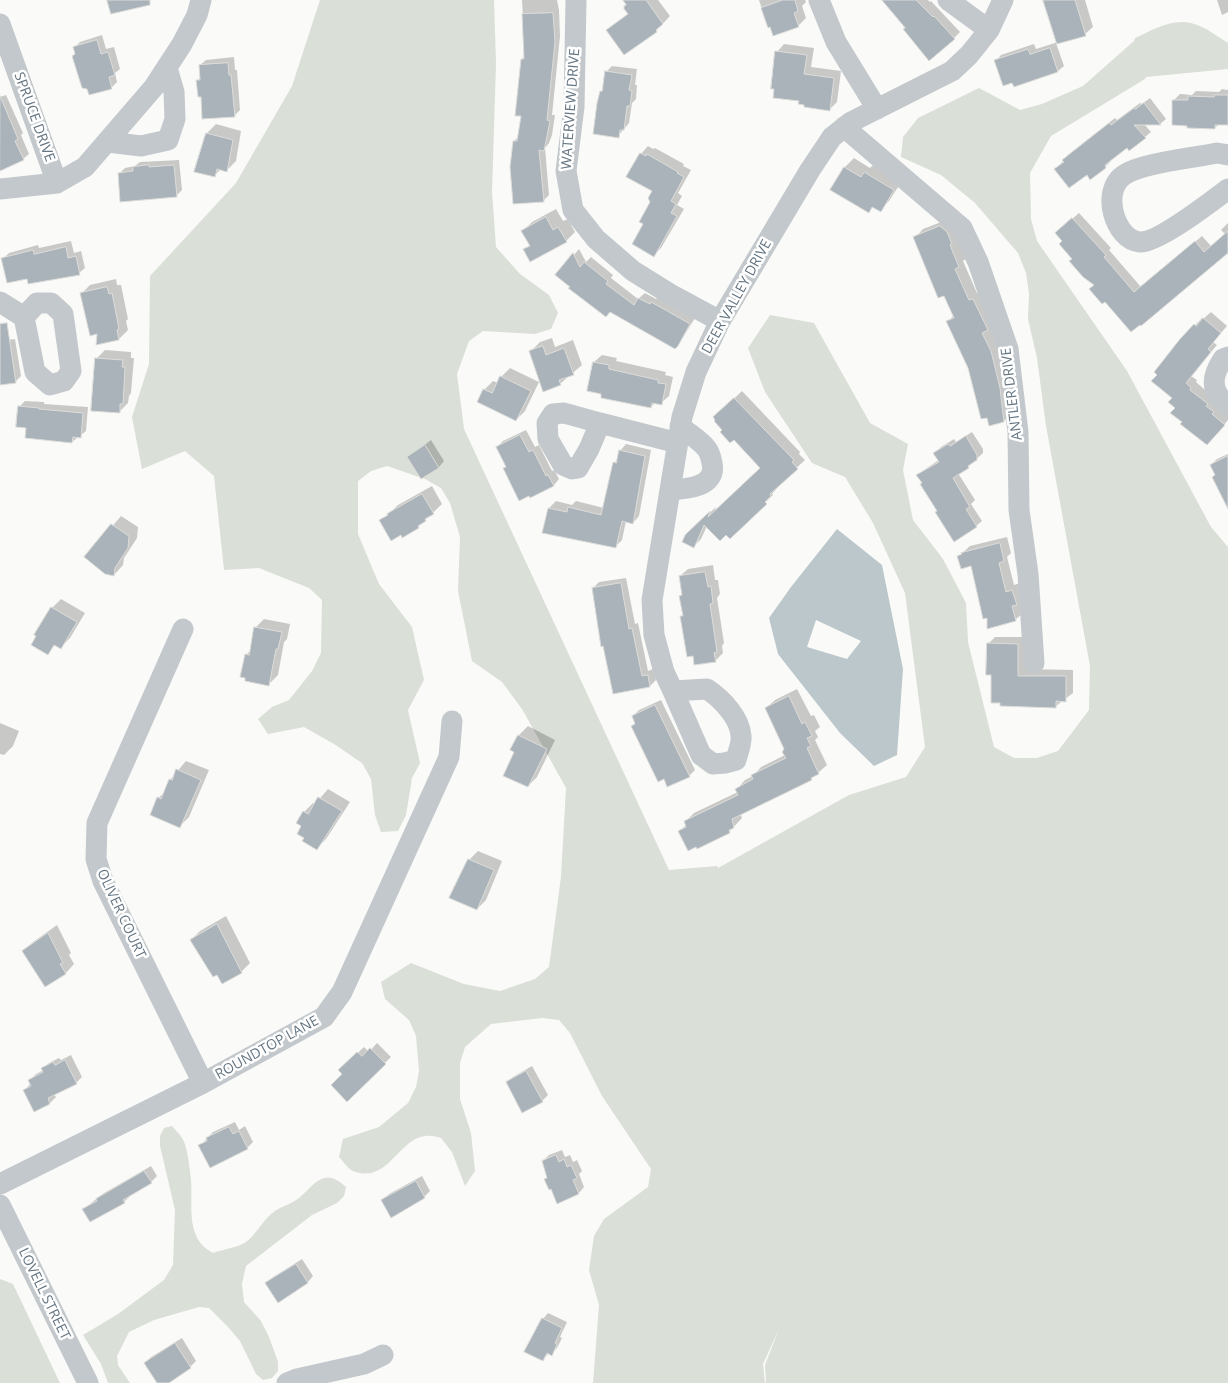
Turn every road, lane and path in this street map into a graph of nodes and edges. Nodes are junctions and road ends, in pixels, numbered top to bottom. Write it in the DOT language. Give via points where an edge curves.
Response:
graph roads {
  1 [pos="201,0"];
  2 [pos="576,0"];
  3 [pos="819,0"];
  4 [pos="948,0"];
  5 [pos="1003,0"];
  6 [pos="0,24"];
  7 [pos="989,30"];
  8 [pos="167,68"];
  9 [pos="877,109"];
  10 [pos="844,127"];
  11 [pos="108,142"];
  12 [pos="1228,155"];
  13 [pos="57,183"];
  14 [pos="0,189"];
  15 [pos="1228,189"];
  16 [pos="0,302"];
  17 [pos="24,317"];
  18 [pos="720,321"];
  19 [pos="1228,357"];
  20 [pos="1228,406"];
  21 [pos="600,423"];
  22 [pos="679,435"];
  23 [pos="670,490"];
  24 [pos="183,629"];
  25 [pos="1034,663"];
  26 [pos="673,691"];
  27 [pos="452,721"];
  28 [pos="203,1083"];
  29 [pos="0,1184"];
  30 [pos="0,1205"];
  31 [pos="6,1231"];
  32 [pos="383,1355"];
  33 [pos="314,1379"];
  34 [pos="88,1383"];
  35 [pos="287,1383"];
  1 -- 8 [label="street" via="197,15"];
  2 -- 18 [label="street, WATERVIEW DRIVE" via="574,107 566,171 573,210 596,239 633,271"];
  3 -- 9 [label="street" via="836,42"];
  4 -- 7 [label="street"];
  5 -- 7 [label="street, DEER VALLEY DRIVE"];
  6 -- 13 [label="street, SPRUCE DRIVE"];
  7 -- 9 [label="street, DEER VALLEY DRIVE" via="969,56 952,71"];
  8 -- 11 [label="street"];
  8 -- 11 [label="street" via="174,92 176,119 168,140 141,146"];
  9 -- 10 [label="street, DEER VALLEY DRIVE"];
  10 -- 18 [label="street, DEER VALLEY DRIVE" via="832,138 810,170"];
  10 -- 25 [label="street, ANTLER DRIVE" via="962,228 978,262 1008,349 1018,432 1018,510 1028,574"];
  11 -- 13 [label="street" via="85,166"];
  12 -- 15 [label="street" via="1217,153 1143,167 1124,175 1114,185 1110,199 1119,226 1129,237 1140,242 1152,239 1191,217"];
  13 -- 14 [label="street"];
  16 -- 17 [label="street"];
  18 -- 22 [label="street, DEER VALLEY DRIVE" via="696,372"];
  19 -- 20 [label="street" via="1222,359 1214,372 1214,386 1220,400"];
  21 -- 22 [label="street"];
  22 -- 23 [label="street, DEER VALLEY DRIVE"];
  22 -- 23 [label="street" via="709,451 713,469 710,478 700,485"];
  23 -- 26 [label="street, DEER VALLEY DRIVE" via="652,600 654,634 664,672"];
  24 -- 28 [label="street, OLIVER COURT" via="97,823 96,859 103,881"];
  27 -- 28 [label="street, ROUNDTOP LANE" via="449,757 342,992 324,1017"];
  28 -- 29 [label="street, ROUNDTOP LANE"];
  30 -- 31 [label="street, LOVELL STREET"];
  31 -- 34 [label="street, LOVELL STREET"];
  32 -- 33 [label="street"];
  33 -- 35 [label="street"];
}
